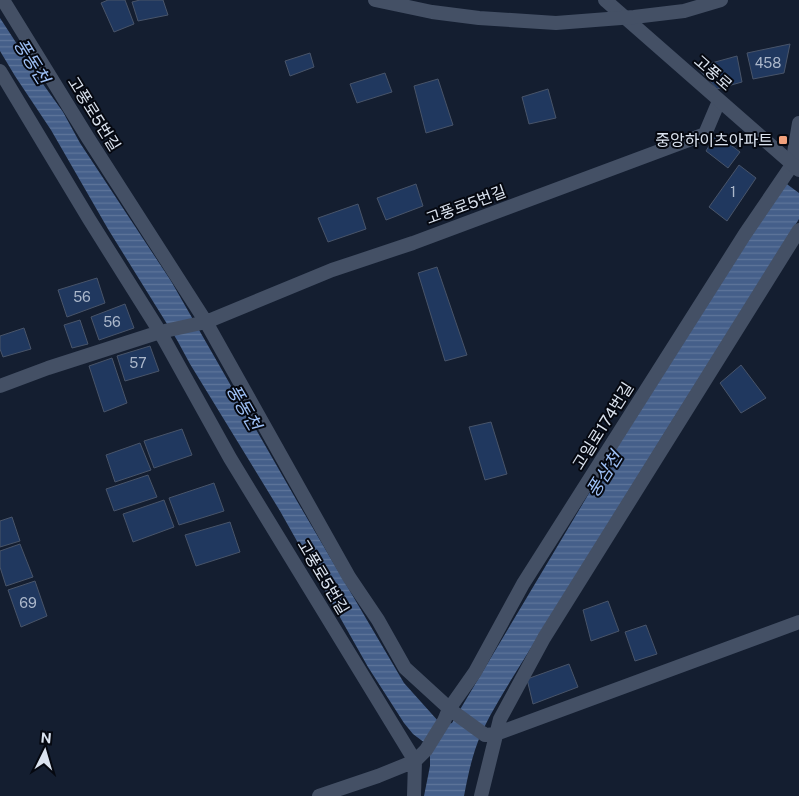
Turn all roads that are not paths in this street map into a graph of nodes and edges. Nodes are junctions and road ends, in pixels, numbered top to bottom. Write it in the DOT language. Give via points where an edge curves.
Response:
graph roads {
  1 [pos="3,0"];
  2 [pos="375,0"];
  3 [pos="605,0"];
  4 [pos="720,0"];
  5 [pos="0,71"];
  6 [pos="719,101"];
  7 [pos="799,123"];
  8 [pos="796,168"];
  9 [pos="799,230"];
  10 [pos="203,323"];
  11 [pos="165,331"];
  12 [pos="0,386"];
  13 [pos="799,622"];
  14 [pos="448,714"];
  15 [pos="490,734"];
  16 [pos="415,761"];
  17 [pos="319,796"];
  18 [pos="414,796"];
  19 [pos="481,796"];
  1 -- 10 [label="street, 고풍로5번길"];
  2 -- 4 [label="street" via="432,12 556,23 684,11"];
  3 -- 6 [label="street, 고풍로"];
  5 -- 11 [label="street, 고풍로5번길" via="89,218"];
  6 -- 8 [label="street, 고풍로"];
  6 -- 10 [label="street, 고풍로5번길" via="705,134 332,270"];
  7 -- 8 [label="street"];
  8 -- 14 [label="street, 고일로174번길" via="744,234 523,584"];
  9 -- 15 [label="street" via="544,638"];
  10 -- 11 [label="street"];
  10 -- 14 [label="street, 고풍로5번길" via="405,668"];
  11 -- 12 [label="street"];
  11 -- 16 [label="street, 고풍로5번길" via="230,458"];
  13 -- 15 [label="street"];
  14 -- 15 [label="street, 고풍로5번길"];
  14 -- 16 [label="street, 고일로174번길" via="426,750"];
  15 -- 19 [label="street"];
  16 -- 17 [label="street"];
  16 -- 18 [label="street"];
}
